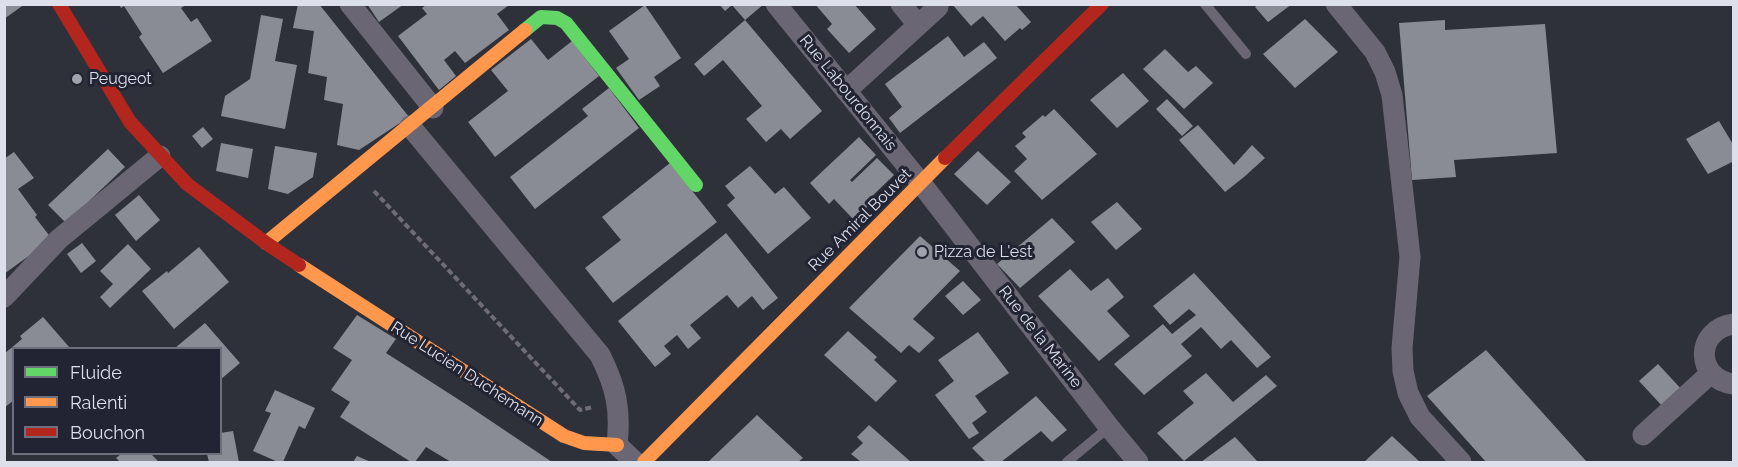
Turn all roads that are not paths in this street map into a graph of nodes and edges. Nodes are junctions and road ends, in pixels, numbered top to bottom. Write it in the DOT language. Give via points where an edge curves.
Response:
graph roads {
  1 [pos="59,4"];
  2 [pos="350,4"];
  3 [pos="776,4"];
  4 [pos="901,4"];
  5 [pos="1102,4"];
  6 [pos="1204,4"];
  7 [pos="1336,4"];
  8 [pos="938,8"];
  9 [pos="918,25"];
  10 [pos="1246,54"];
  11 [pos="846,91"];
  12 [pos="433,108"];
  13 [pos="410,126"];
  14 [pos="160,156"];
  15 [pos="920,182"];
  16 [pos="696,185"];
  17 [pos="266,243"];
  18 [pos="4,297"];
  19 [pos="1734,324"];
  20 [pos="1711,374"];
  21 [pos="1734,384"];
  22 [pos="1109,427"];
  23 [pos="1643,435"];
  24 [pos="617,445"];
  25 [pos="635,462"];
  26 [pos="644,462"];
  27 [pos="1067,462"];
  28 [pos="1138,462"];
  29 [pos="1461,462"];
  1 -- 14 [label="street, Rue Lucien Duchemann" via="130,122"];
  2 -- 12 [label="street"];
  3 -- 11 [label="street, Rue Labourdonnais"];
  4 -- 9 [label="street"];
  5 -- 15 [label="street, Rue Amiral Bouvet"];
  6 -- 10 [label="lane"];
  7 -- 29 [label="street" via="1375,52 1392,95 1410,257 1402,348 1408,393 1420,417"];
  8 -- 9 [label="street"];
  9 -- 11 [label="street"];
  11 -- 15 [label="street, Rue Labourdonnais"];
  12 -- 13 [label="street"];
  12 -- 16 [label="street" via="542,17 562,19"];
  13 -- 17 [label="street"];
  13 -- 24 [label="street" via="600,355 611,377 619,409"];
  14 -- 17 [label="street, Rue Lucien Duchemann" via="187,184"];
  14 -- 18 [label="street" via="59,239"];
  15 -- 22 [label="street, Rue de la Marine"];
  15 -- 26 [label="street, Rue Amiral Bouvet"];
  17 -- 24 [label="street, Rue Lucien Duchemann" via="564,436 584,443"];
  19 -- 20 [label="street" via="1713,332 1706,342 1704,354"];
  20 -- 21 [label="street"];
  20 -- 23 [label="street"];
  22 -- 27 [label="lane"];
  22 -- 28 [label="street, Rue de la Marine"];
  24 -- 25 [label="street"];
}
